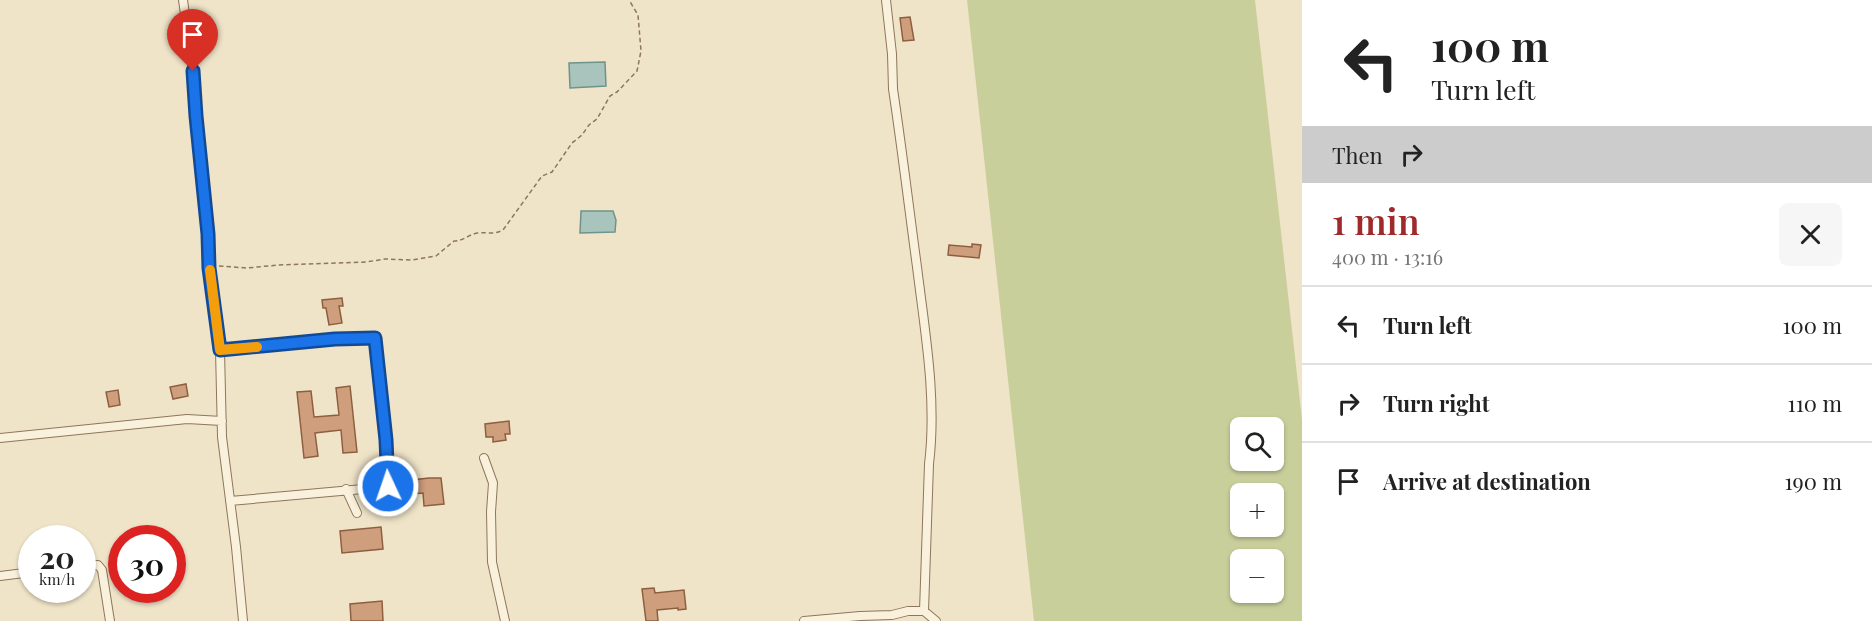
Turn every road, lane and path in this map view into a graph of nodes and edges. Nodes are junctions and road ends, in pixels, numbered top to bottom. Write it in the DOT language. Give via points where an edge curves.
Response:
graph roads {
  1 [pos="183,0"];
  2 [pos="629,0"];
  3 [pos="886,0"];
  4 [pos="209,268"];
  5 [pos="220,350"];
  6 [pos="222,420"];
  7 [pos="0,438"];
  8 [pos="484,458"];
  9 [pos="408,485"];
  10 [pos="388,486"];
  11 [pos="346,489"];
  12 [pos="230,501"];
  13 [pos="357,513"];
  14 [pos="96,565"];
  15 [pos="18,574"];
  16 [pos="0,576"];
  17 [pos="924,611"];
  18 [pos="110,621"];
  19 [pos="243,621"];
  20 [pos="505,621"];
  21 [pos="804,621"];
  22 [pos="936,621"];
  1 -- 4 [label="street" via="196,92"];
  2 -- 4 [label="path" via="638,15 641,51 637,71 609,96 597,119 572,143 552,172 542,176 503,230 496,234 476,233 454,241 436,256 412,260"];
  3 -- 17 [label="street" via="893,89 931,390"];
  4 -- 5 [label="street"];
  5 -- 6 [label="street"];
  5 -- 10 [label="street" via="375,338"];
  6 -- 7 [label="street" via="187,418"];
  6 -- 12 [label="street"];
  8 -- 20 [label="street" via="493,483 492,562"];
  9 -- 10 [label="street"];
  10 -- 11 [label="street"];
  11 -- 12 [label="street"];
  11 -- 13 [label="street"];
  12 -- 19 [label="street"];
  14 -- 18 [label="street" via="102,570"];
  15 -- 16 [label="street"];
  17 -- 21 [label="street"];
  17 -- 22 [label="street"];
}
